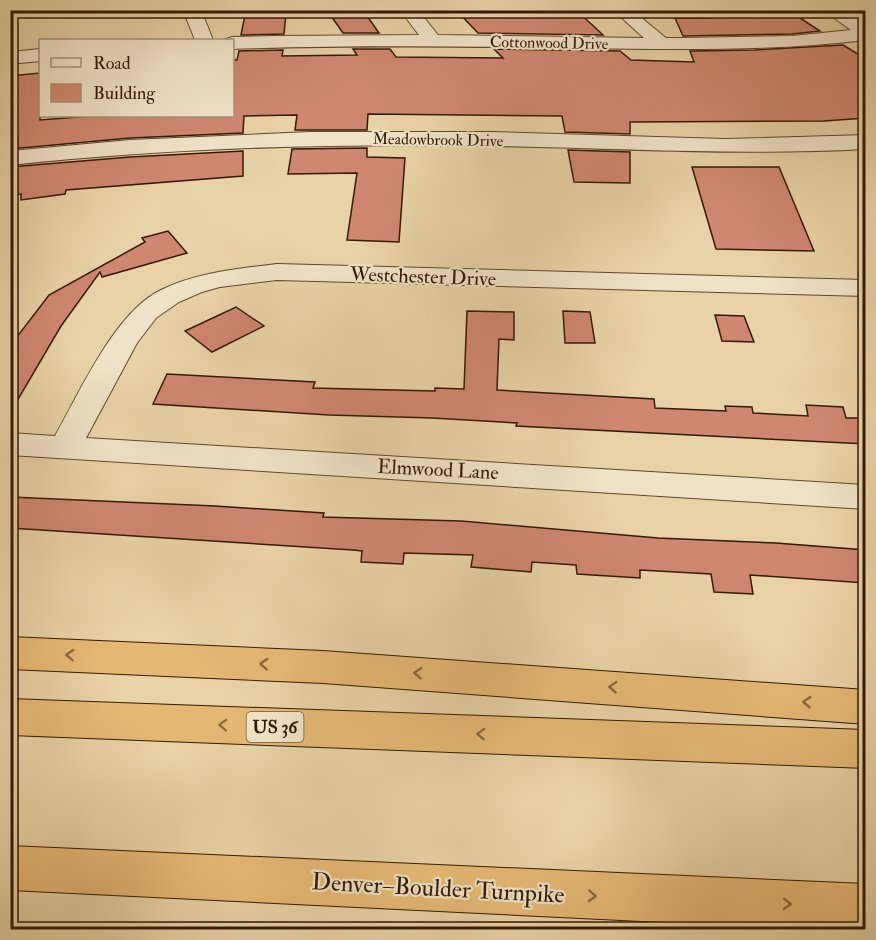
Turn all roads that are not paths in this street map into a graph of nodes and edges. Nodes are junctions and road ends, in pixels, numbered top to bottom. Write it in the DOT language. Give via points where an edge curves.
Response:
graph roads {
  1 [pos="192,10"];
  2 [pos="408,10"];
  3 [pos="621,10"];
  4 [pos="831,10"];
  5 [pos="866,33"];
  6 [pos="204,39"];
  7 [pos="432,40"];
  8 [pos="234,43"];
  9 [pos="662,44"];
  10 [pos="39,55"];
  11 [pos="10,57"];
  12 [pos="866,142"];
  13 [pos="10,158"];
  14 [pos="866,288"];
  15 [pos="10,444"];
  16 [pos="65,447"];
  17 [pos="866,497"];
  18 [pos="10,653"];
  19 [pos="866,707"];
  20 [pos="10,717"];
  21 [pos="539,737"];
  22 [pos="866,749"];
  23 [pos="866,767"];
  24 [pos="10,850"];
  25 [pos="10,868"];
  26 [pos="450,889"];
  27 [pos="866,908"];
  1 -- 6 [label="street"];
  2 -- 7 [label="street"];
  3 -- 9 [label="street"];
  4 -- 5 [label="street"];
  5 -- 9 [label="street, Cottonwood Drive" via="771,44"];
  7 -- 8 [label="street, Cottonwood Drive"];
  7 -- 9 [label="street, Cottonwood Drive"];
  10 -- 11 [label="street"];
  12 -- 13 [label="street, Meadowbrook Drive" via="754,145 318,138 183,143"];
  14 -- 16 [label="street, Westchester Drive" via="277,272 219,279 169,296 146,312 124,341"];
  15 -- 16 [label="street, Elmwood Lane"];
  16 -- 17 [label="street, Elmwood Lane"];
  19 -- 18 [label="highway, one-way" via="323,667"];
  21 -- 20 [label="highway, US 36, one-way"];
  21 -- 22 [label="highway, US 36"];
  21 -- 23 [label="highway"];
  24 -- 26 [label="highway"];
  25 -- 26 [label="highway, Denver–Boulder Turnpike"];
  26 -- 27 [label="highway, Denver–Boulder Turnpike, one-way"];
}
